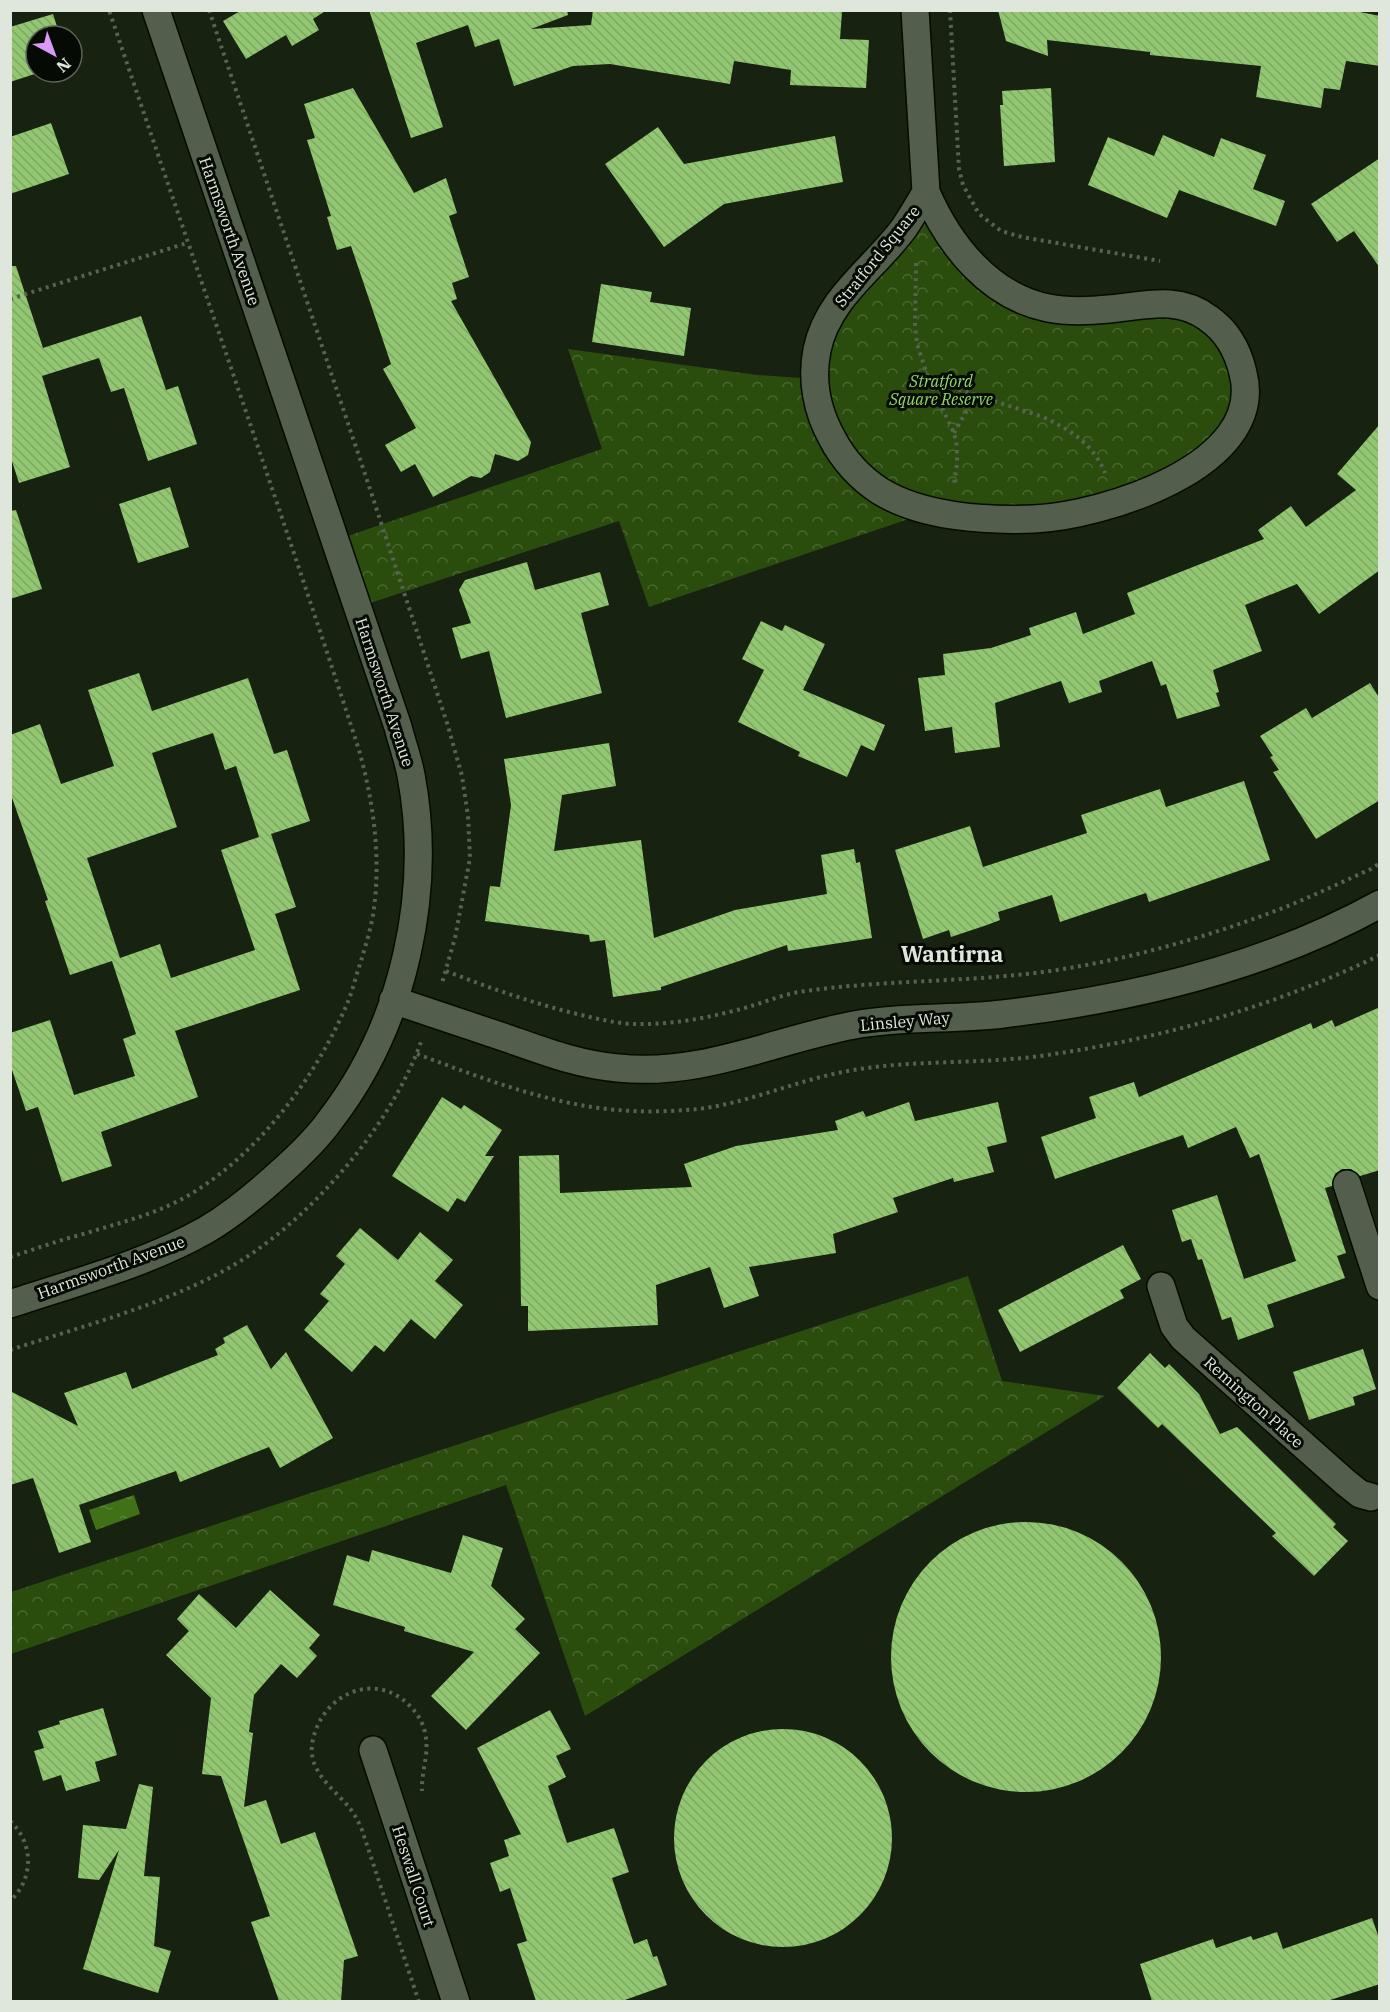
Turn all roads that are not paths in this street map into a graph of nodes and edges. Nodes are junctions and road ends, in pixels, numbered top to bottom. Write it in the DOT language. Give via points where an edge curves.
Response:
graph roads {
  1 [pos="156,10"];
  2 [pos="915,10"];
  3 [pos="926,192"];
  4 [pos="1380,904"];
  5 [pos="393,1000"];
  6 [pos="1347,1184"];
  7 [pos="1161,1286"];
  8 [pos="1380,1286"];
  9 [pos="10,1304"];
  10 [pos="1377,1500"];
  11 [pos="373,1750"];
  12 [pos="456,2001"];
  1 -- 5 [label="street, Harmsworth Avenue" via="411,774 417,840 415,906"];
  2 -- 3 [label="street, Stratford Square"];
  3 -- 3 [label="street, Stratford Square" via="903,228 834,310 818,350 816,394 822,417 840,452 867,481 919,508 947,514 1035,519 1088,510 1150,490 1212,455 1229,439 1239,422 1246,391 1233,346 1216,324 1184,305 1164,303 1066,311 1007,293 990,282 957,247"];
  4 -- 5 [label="street, Linsley Way" via="1273,952 1173,984 1087,1003 999,1015 876,1022 682,1067 621,1069 577,1062"];
  5 -- 9 [label="street, Harmsworth Avenue" via="369,1058 331,1119 301,1154 238,1209 172,1247"];
  6 -- 8 [label="street"];
  7 -- 10 [label="street, Remington Place" via="1174,1326 1183,1338 1345,1482 1360,1494"];
  11 -- 12 [label="street, Heswall Court"];
}
